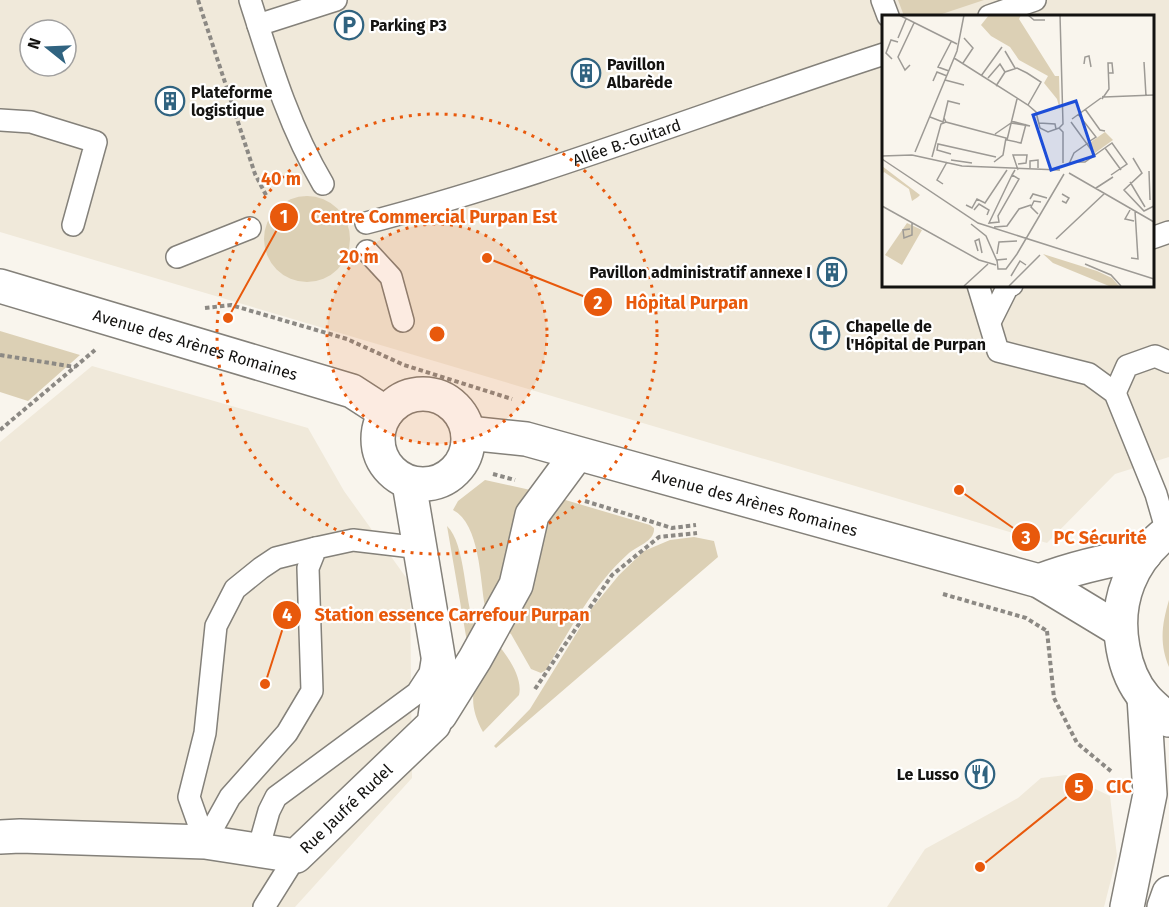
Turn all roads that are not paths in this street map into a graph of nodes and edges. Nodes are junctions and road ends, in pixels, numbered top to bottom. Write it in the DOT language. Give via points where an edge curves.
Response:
graph roads {
  1 [pos="250,0"];
  2 [pos="336,0"];
  3 [pos="882,0"];
  4 [pos="1035,0"];
  5 [pos="888,15"];
  6 [pos="992,15"];
  7 [pos="258,25"];
  8 [pos="882,55"];
  9 [pos="0,120"];
  10 [pos="322,184"];
  11 [pos="366,223"];
  12 [pos="73,225"];
  13 [pos="250,228"];
  14 [pos="1169,232"];
  15 [pos="1154,237"];
  16 [pos="367,251"];
  17 [pos="177,257"];
  18 [pos="0,286"];
  19 [pos="978,286"];
  20 [pos="1008,286"];
  21 [pos="403,321"];
  22 [pos="990,322"];
  23 [pos="1169,362"];
  24 [pos="1115,393"];
  25 [pos="386,413"];
  26 [pos="468,433"];
  27 [pos="577,454"];
  28 [pos="409,483"];
  29 [pos="1160,539"];
  30 [pos="316,548"];
  31 [pos="421,549"];
  32 [pos="1039,581"];
  33 [pos="1120,630"];
  34 [pos="436,643"];
  35 [pos="1144,696"];
  36 [pos="1169,720"];
  37 [pos="434,724"];
  38 [pos="0,837"];
  39 [pos="205,842"];
  40 [pos="258,850"];
  41 [pos="296,856"];
  42 [pos="1169,894"];
  43 [pos="264,907"];
  44 [pos="1127,907"];
  45 [pos="1164,907"];
  1 -- 7 [label="lane"];
  2 -- 7 [label="lane"];
  3 -- 5 [label="lane"];
  4 -- 6 [label="lane"];
  7 -- 10 [label="lane" via="300,143"];
  8 -- 11 [label="lane, Allée B.-Guitard" via="701,117"];
  9 -- 12 [label="lane" via="31,122 96,142"];
  13 -- 17 [label="lane"];
  14 -- 15 [label="lane"];
  16 -- 21 [label="lane" via="391,277"];
  18 -- 25 [label="main road, Avenue des Arènes Romaines" via="352,391"];
  19 -- 22 [label="lane"];
  20 -- 22 [label="lane"];
  22 -- 24 [label="lane" via="998,351 1089,374"];
  23 -- 24 [label="lane" via="1155,356 1127,366"];
  24 -- 29 [label="lane" via="1156,494"];
  25 -- 26 [label="main road" via="408,397 434,395 457,409"];
  25 -- 28 [label="main road" via="379,428 383,462 394,475"];
  26 -- 27 [label="main road, Avenue des Arènes Romaines" via="526,439"];
  26 -- 28 [label="main road" via="461,465 447,478 428,485"];
  27 -- 32 [label="main road, Avenue des Arènes Romaines"];
  27 -- 37 [label="main road, Rue Jaufré Rudel" via="532,514 516,585"];
  28 -- 31 [label="main road"];
  29 -- 32 [label="main road"];
  29 -- 33 [label="main road" via="1133,570 1125,590"];
  30 -- 31 [label="lane" via="353,540"];
  30 -- 39 [label="lane" via="308,568 312,691 287,733 230,797"];
  30 -- 39 [label="lane" via="276,558 261,568 235,589 216,626 205,733 189,797"];
  31 -- 34 [label="main road"];
  32 -- 33 [label="main road, Avenue des Arènes Romaines"];
  33 -- 35 [label="main road" via="1126,665"];
  34 -- 37 [label="main road" via="441,674"];
  34 -- 40 [label="lane" via="430,673 417,693 276,797 268,811"];
  35 -- 36 [label="main road"];
  35 -- 44 [label="main road" via="1149,794"];
  37 -- 41 [label="main road, Rue Jaufré Rudel"];
  38 -- 39 [label="main road, Rue Jaufré Rudel"];
  39 -- 40 [label="main road, Rue Jaufré Rudel"];
  40 -- 41 [label="main road, Rue Jaufré Rudel"];
  41 -- 43 [label="lane"];
  42 -- 45 [label="main road"];
}
